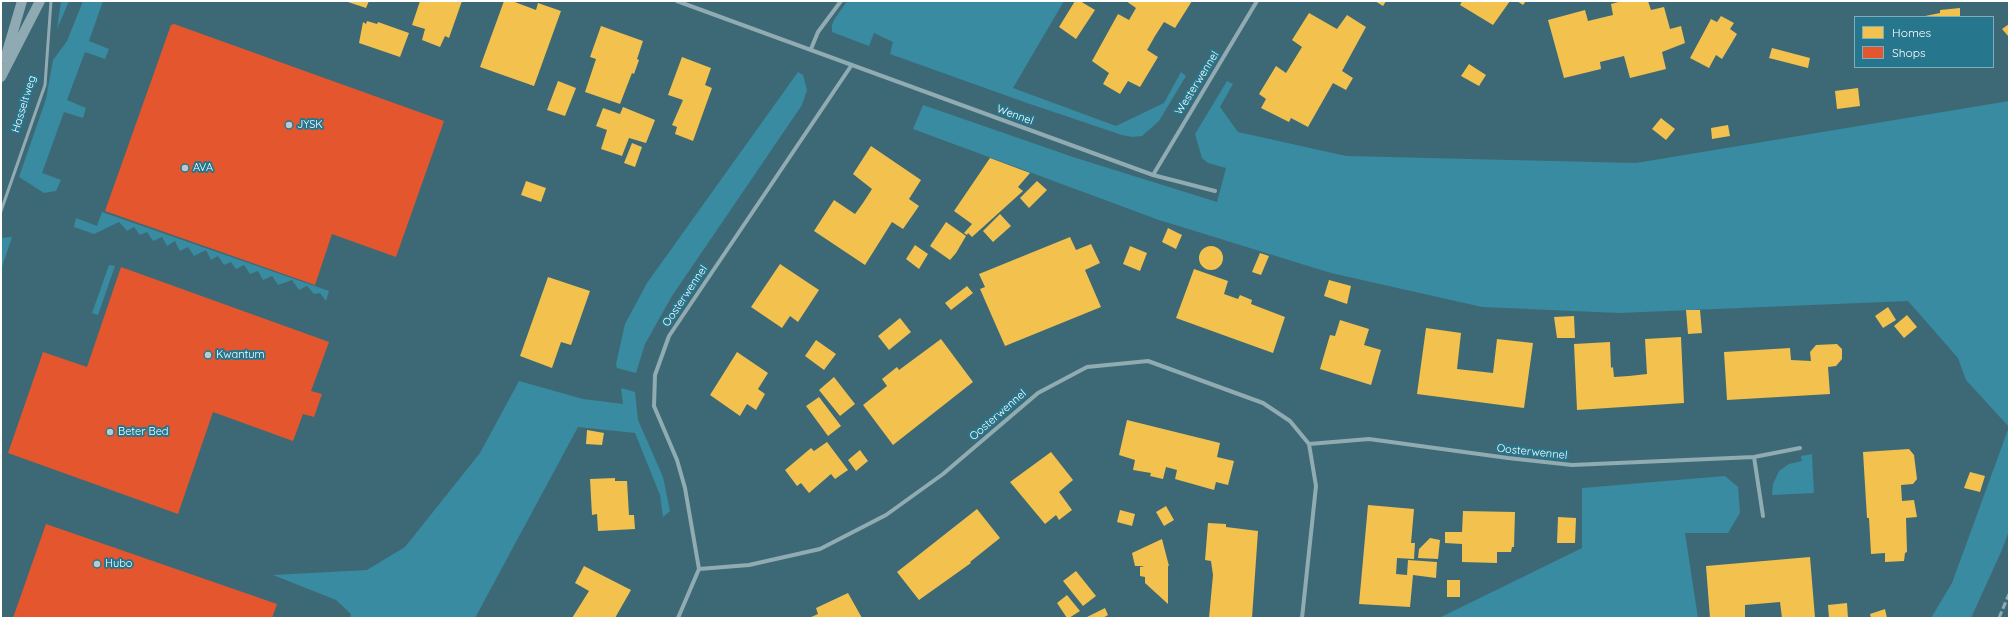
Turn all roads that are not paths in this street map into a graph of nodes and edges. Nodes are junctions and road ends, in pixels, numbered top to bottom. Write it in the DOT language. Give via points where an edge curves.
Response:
graph roads {
  1 [pos="22,1"];
  2 [pos="40,1"];
  3 [pos="51,1"];
  4 [pos="677,1"];
  5 [pos="841,1"];
  6 [pos="1257,1"];
  7 [pos="811,49"];
  8 [pos="851,66"];
  9 [pos="1,75"];
  10 [pos="1153,175"];
  11 [pos="1215,191"];
  12 [pos="1,211"];
  13 [pos="1309,444"];
  14 [pos="1800,448"];
  15 [pos="1754,456"];
  16 [pos="1763,516"];
  17 [pos="700,569"];
  18 [pos="678,618"];
  19 [pos="1302,618"];
  1 -- 9 [label="main road"];
  2 -- 9 [label="main road"];
  3 -- 12 [label="lane, Hasseltweg" via="45,85"];
  4 -- 7 [label="street, Wennel"];
  5 -- 7 [label="street" via="818,32"];
  6 -- 10 [label="street, Westerwennel"];
  7 -- 8 [label="street, Wennel"];
  8 -- 10 [label="street, Wennel"];
  8 -- 17 [label="street, Oosterwennel" via="669,336 655,375 654,406 677,460 685,488"];
  10 -- 11 [label="street, Wennel"];
  13 -- 15 [label="street, Oosterwennel" via="1369,438 1572,465"];
  13 -- 17 [label="street, Oosterwennel" via="1290,421 1263,403 1148,360 1087,367 1038,393 943,474 886,515 820,549 749,565"];
  13 -- 19 [label="street" via="1316,486"];
  14 -- 15 [label="street, Oosterwennel"];
  15 -- 16 [label="street"];
  17 -- 18 [label="street"];
}
